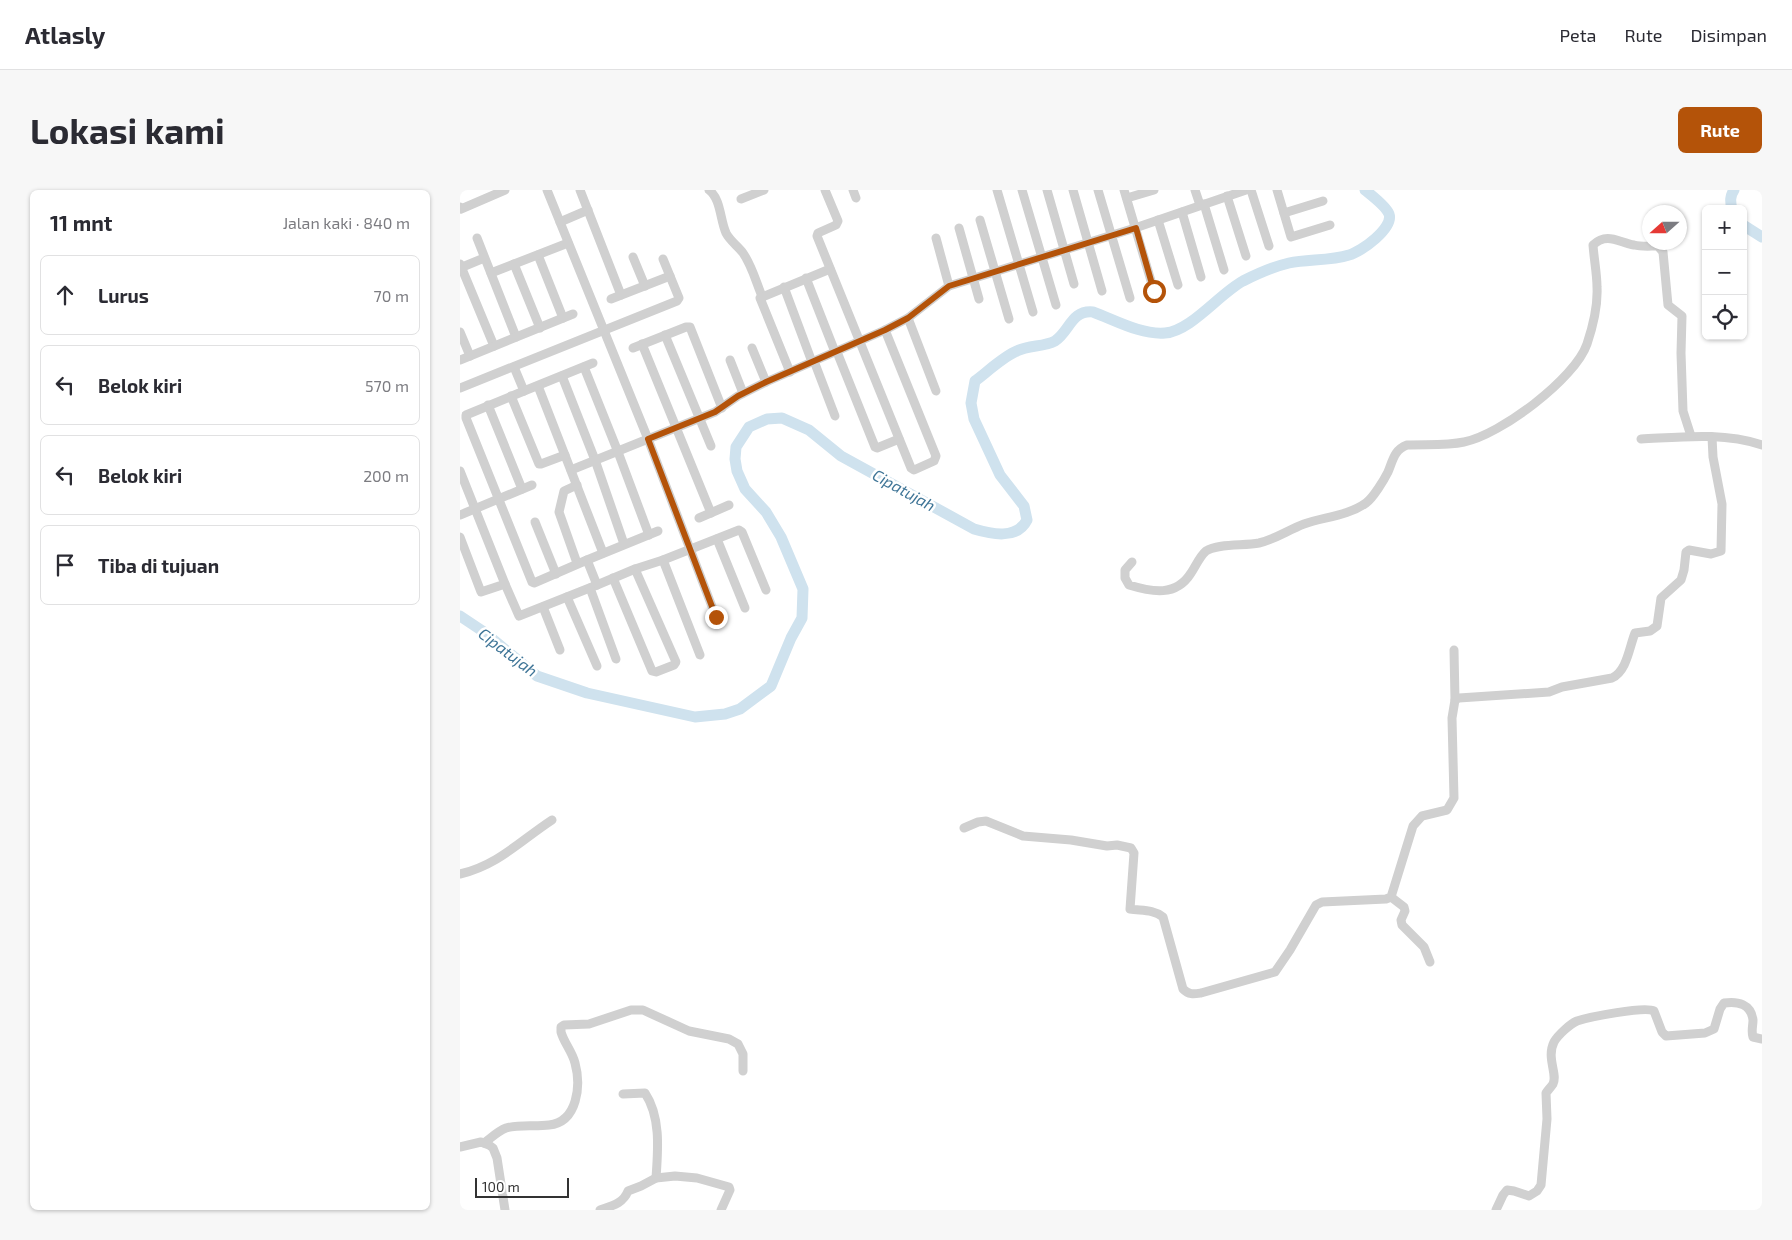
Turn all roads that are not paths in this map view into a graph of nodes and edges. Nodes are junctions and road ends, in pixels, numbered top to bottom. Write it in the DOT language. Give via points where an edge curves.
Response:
graph roads {
  1 [pos="506,190"];
  2 [pos="548,190"];
  3 [pos="580,190"];
  4 [pos="709,190"];
  5 [pos="764,190"];
  6 [pos="825,190"];
  7 [pos="997,190"];
  8 [pos="1022,190"];
  9 [pos="1047,190"];
  10 [pos="1073,190"];
  11 [pos="1098,190"];
  12 [pos="1154,190"];
  13 [pos="1195,190"];
  14 [pos="1246,190"];
  15 [pos="1251,190"];
  16 [pos="1279,190"];
  17 [pos="483,194"];
  18 [pos="1126,194"];
  19 [pos="1227,196"];
  20 [pos="741,199"];
  21 [pos="1324,201"];
  22 [pos="1202,205"];
  23 [pos="460,207"];
  24 [pos="588,210"];
  25 [pos="1182,212"];
  26 [pos="1284,213"];
  27 [pos="980,220"];
  28 [pos="1158,220"];
  29 [pos="560,222"];
  30 [pos="1330,225"];
  31 [pos="959,228"];
  32 [pos="1136,228"];
  33 [pos="1111,235"];
  34 [pos="477,238"];
  35 [pos="936,238"];
  36 [pos="1088,242"];
  37 [pos="568,243"];
  38 [pos="1269,246"];
  39 [pos="1064,250"];
  40 [pos="538,255"];
  41 [pos="1246,256"];
  42 [pos="633,257"];
  43 [pos="1042,257"];
  44 [pos="484,258"];
  45 [pos="663,259"];
  46 [pos="514,264"];
  47 [pos="1019,264"];
  48 [pos="460,266"];
  49 [pos="830,269"];
  50 [pos="1224,270"];
  51 [pos="995,272"];
  52 [pos="491,273"];
  53 [pos="670,276"];
  54 [pos="1202,277"];
  55 [pos="806,278"];
  56 [pos="973,278"];
  57 [pos="1074,284"];
  58 [pos="1178,285"];
  59 [pos="645,286"];
  60 [pos="949,286"];
  61 [pos="784,287"];
  62 [pos="1102,291"];
  63 [pos="1154,291"];
  64 [pos="622,295"];
  65 [pos="762,296"];
  66 [pos="1130,298"];
  67 [pos="611,299"];
  68 [pos="978,299"];
  69 [pos="1056,305"];
  70 [pos="1033,312"];
  71 [pos="573,314"];
  72 [pos="563,318"];
  73 [pos="908,318"];
  74 [pos="1009,319"];
  75 [pos="540,328"];
  76 [pos="885,330"];
  77 [pos="604,331"];
  78 [pos="460,332"];
  79 [pos="665,335"];
  80 [pos="516,337"];
  81 [pos="860,341"];
  82 [pos="642,344"];
  83 [pos="494,346"];
  84 [pos="633,348"];
  85 [pos="752,348"];
  86 [pos="836,352"];
  87 [pos="470,356"];
  88 [pos="460,360"];
  89 [pos="730,360"];
  90 [pos="813,362"];
  91 [pos="593,364"];
  92 [pos="514,367"];
  93 [pos="584,367"];
  94 [pos="790,372"];
  95 [pos="562,376"];
  96 [pos="766,382"];
  97 [pos="538,386"];
  98 [pos="460,388"];
  99 [pos="524,391"];
  100 [pos="936,391"];
  101 [pos="743,393"];
  102 [pos="511,396"];
  103 [pos="488,405"];
  104 [pos="722,408"];
  105 [pos="835,416"];
  106 [pos="463,417"];
  107 [pos="700,419"];
  108 [pos="676,428"];
  109 [pos="1691,436"];
  110 [pos="1712,437"];
  111 [pos="648,439"];
  112 [pos="899,439"];
  113 [pos="1641,439"];
  114 [pos="1762,445"];
  115 [pos="711,446"];
  116 [pos="618,452"];
  117 [pos="565,455"];
  118 [pos="595,460"];
  119 [pos="571,470"];
  120 [pos="460,471"];
  121 [pos="532,485"];
  122 [pos="577,485"];
  123 [pos="522,489"];
  124 [pos="498,499"];
  125 [pos="729,505"];
  126 [pos="476,508"];
  127 [pos="711,513"];
  128 [pos="460,515"];
  129 [pos="699,518"];
  130 [pos="536,522"];
  131 [pos="658,531"];
  132 [pos="649,535"];
  133 [pos="460,537"];
  134 [pos="716,539"];
  135 [pos="624,544"];
  136 [pos="690,549"];
  137 [pos="603,553"];
  138 [pos="587,560"];
  139 [pos="662,560"];
  140 [pos="1132,562"];
  141 [pos="577,563"];
  142 [pos="635,569"];
  143 [pos="556,574"];
  144 [pos="613,578"];
  145 [pos="505,584"];
  146 [pos="594,586"];
  147 [pos="766,590"];
  148 [pos="567,597"];
  149 [pos="543,607"];
  150 [pos="745,608"];
  151 [pos="716,617"];
  152 [pos="560,650"];
  153 [pos="1454,650"];
  154 [pos="700,655"];
  155 [pos="616,659"];
  156 [pos="597,666"];
  157 [pos="1455,700"];
  158 [pos="552,820"];
  159 [pos="964,828"];
  160 [pos="460,874"];
  161 [pos="1391,897"];
  162 [pos="1430,962"];
  163 [pos="1762,1039"];
  164 [pos="743,1071"];
  165 [pos="623,1094"];
  166 [pos="484,1143"];
  167 [pos="460,1147"];
  168 [pos="656,1178"];
  169 [pos="505,1210"];
  170 [pos="600,1210"];
  171 [pos="720,1210"];
  172 [pos="1496,1210"];
  1 -- 17 [label="street"];
  2 -- 29 [label="street"];
  3 -- 24 [label="street"];
  4 -- 65 [label="street" via="716,200 726,233 746,257"];
  5 -- 20 [label="street"];
  6 -- 49 [label="street" via="838,221 817,236"];
  7 -- 47 [label="street"];
  8 -- 43 [label="street"];
  9 -- 39 [label="street"];
  10 -- 36 [label="street"];
  11 -- 33 [label="street"];
  12 -- 18 [label="street"];
  13 -- 22 [label="street"];
  14 -- 19 [label="street"];
  15 -- 38 [label="street"];
  16 -- 26 [label="street"];
  17 -- 23 [label="street"];
  18 -- 32 [label="street"];
  19 -- 22 [label="street"];
  19 -- 41 [label="street"];
  21 -- 26 [label="street"];
  22 -- 25 [label="street"];
  22 -- 50 [label="street"];
  24 -- 29 [label="street"];
  24 -- 64 [label="street"];
  25 -- 28 [label="street"];
  25 -- 54 [label="street"];
  26 -- 30 [label="street" via="1291,237"];
  27 -- 51 [label="street"];
  28 -- 32 [label="street"];
  28 -- 58 [label="street"];
  29 -- 37 [label="street"];
  31 -- 56 [label="street"];
  32 -- 33 [label="street"];
  32 -- 63 [label="street"];
  33 -- 36 [label="street"];
  33 -- 66 [label="street"];
  34 -- 44 [label="street"];
  35 -- 60 [label="street"];
  36 -- 39 [label="street"];
  36 -- 62 [label="street"];
  37 -- 40 [label="street"];
  37 -- 77 [label="street"];
  39 -- 43 [label="street"];
  39 -- 57 [label="street"];
  40 -- 46 [label="street"];
  40 -- 72 [label="street"];
  42 -- 59 [label="street"];
  43 -- 47 [label="street"];
  43 -- 69 [label="street"];
  44 -- 48 [label="street"];
  44 -- 52 [label="street"];
  45 -- 53 [label="street"];
  46 -- 52 [label="street"];
  46 -- 75 [label="street"];
  47 -- 51 [label="street"];
  47 -- 70 [label="street"];
  48 -- 83 [label="street"];
  49 -- 55 [label="street"];
  49 -- 81 [label="street"];
  51 -- 56 [label="street"];
  51 -- 74 [label="street"];
  52 -- 80 [label="street"];
  53 -- 59 [label="street"];
  53 -- 77 [label="street" via="677,301"];
  55 -- 61 [label="street"];
  55 -- 86 [label="street"];
  56 -- 60 [label="street"];
  56 -- 68 [label="street"];
  59 -- 64 [label="street"];
  60 -- 73 [label="street"];
  61 -- 65 [label="street"];
  61 -- 90 [label="street"];
  64 -- 67 [label="street"];
  65 -- 94 [label="street" via="760,299"];
  71 -- 72 [label="street"];
  72 -- 75 [label="street"];
  73 -- 76 [label="street"];
  73 -- 100 [label="street"];
  75 -- 80 [label="street"];
  76 -- 81 [label="street"];
  76 -- 112 [label="street" via="936,460 912,469"];
  77 -- 92 [label="street"];
  77 -- 111 [label="street"];
  78 -- 87 [label="street"];
  79 -- 82 [label="street"];
  79 -- 104 [label="street" via="691,328"];
  79 -- 107 [label="street"];
  80 -- 83 [label="street"];
  81 -- 86 [label="street"];
  81 -- 112 [label="street"];
  82 -- 84 [label="street"];
  82 -- 108 [label="street"];
  83 -- 87 [label="street"];
  85 -- 96 [label="street"];
  86 -- 90 [label="street"];
  86 -- 112 [label="street" via="875,447"];
  87 -- 88 [label="street"];
  89 -- 101 [label="street"];
  90 -- 94 [label="street"];
  90 -- 105 [label="street"];
  91 -- 93 [label="street"];
  92 -- 98 [label="street"];
  92 -- 99 [label="street"];
  93 -- 95 [label="street"];
  93 -- 116 [label="street"];
  94 -- 96 [label="street"];
  95 -- 97 [label="street"];
  95 -- 118 [label="street"];
  96 -- 101 [label="street"];
  97 -- 99 [label="street"];
  97 -- 117 [label="street"];
  99 -- 102 [label="street"];
  101 -- 104 [label="street"];
  102 -- 103 [label="street"];
  102 -- 117 [label="street" via="539,464"];
  103 -- 106 [label="street"];
  103 -- 123 [label="street"];
  104 -- 107 [label="street"];
  106 -- 124 [label="street"];
  107 -- 108 [label="street"];
  107 -- 115 [label="street"];
  108 -- 111 [label="street"];
  108 -- 127 [label="street"];
  109 -- 110 [label="street"];
  109 -- 113 [label="street"];
  109 -- 140 [label="street" via="1683,411 1682,316 1668,306 1663,252 1658,246 1639,246 1607,238 1593,246 1597,288 1587,346 1554,387 1514,418 1465,442 1399,448 1367,503 1302,525 1273,540 1217,547 1206,552 1176,588 1156,591 1129,585 1125,570"];
  110 -- 114 [label="street" via="1749,440"];
  110 -- 157 [label="street" via="1722,504 1720,551 1711,554 1686,552 1681,580 1661,598 1656,626 1650,631 1635,633 1623,670 1612,678 1562,686 1550,692"];
  111 -- 116 [label="street"];
  111 -- 136 [label="street"];
  116 -- 118 [label="street"];
  116 -- 132 [label="street"];
  117 -- 119 [label="street"];
  118 -- 119 [label="street"];
  118 -- 135 [label="street"];
  119 -- 122 [label="street"];
  120 -- 126 [label="street"];
  121 -- 123 [label="street"];
  122 -- 137 [label="street"];
  122 -- 141 [label="street" via="564,491 559,512"];
  123 -- 124 [label="street"];
  124 -- 126 [label="street"];
  124 -- 143 [label="street" via="529,585"];
  125 -- 127 [label="street"];
  126 -- 128 [label="street"];
  126 -- 145 [label="street"];
  127 -- 129 [label="street"];
  130 -- 143 [label="street"];
  131 -- 132 [label="street"];
  132 -- 135 [label="street"];
  133 -- 145 [label="street" via="480,592"];
  134 -- 136 [label="street"];
  134 -- 147 [label="street" via="741,531"];
  134 -- 150 [label="street"];
  135 -- 137 [label="street"];
  136 -- 139 [label="street"];
  136 -- 151 [label="street"];
  137 -- 138 [label="street"];
  138 -- 141 [label="street"];
  138 -- 146 [label="street"];
  139 -- 142 [label="street"];
  139 -- 154 [label="street"];
  141 -- 143 [label="street"];
  142 -- 144 [label="street"];
  142 -- 144 [label="street" via="676,662 674,665 653,672"];
  144 -- 146 [label="street"];
  145 -- 149 [label="street" via="518,616"];
  146 -- 148 [label="street"];
  146 -- 155 [label="street"];
  148 -- 149 [label="street"];
  148 -- 156 [label="street"];
  149 -- 152 [label="street"];
  153 -- 157 [label="street"];
  157 -- 161 [label="street" via="1452,718 1454,798 1446,810 1422,816 1413,826"];
  158 -- 160 [label="street" via="488,865"];
  159 -- 161 [label="street" via="985,821 1023,836 1131,848 1134,853 1130,909 1152,911 1163,917 1183,989 1191,994 1274,972 1318,903"];
  161 -- 162 [label="street" via="1404,907 1402,925 1424,947"];
  163 -- 172 [label="street" via="1753,1037 1750,1011 1745,1005 1732,1002 1724,1003 1714,1029 1704,1033 1666,1036 1651,1009 1576,1021 1555,1040 1551,1049 1554,1079 1546,1093 1547,1118 1539,1189 1527,1196 1507,1190"];
  164 -- 166 [label="street" via="743,1054 738,1044 729,1039 689,1032 643,1010 631,1010 589,1024 564,1025 561,1032 575,1060 578,1082 571,1110 555,1124 508,1128"];
  165 -- 168 [label="street" via="645,1093 650,1101 657,1135"];
  166 -- 167 [label="street"];
  166 -- 169 [label="street" via="492,1146 496,1153"];
  168 -- 170 [label="street" via="630,1190 616,1204"];
  168 -- 171 [label="street" via="697,1178 729,1187"];
}
